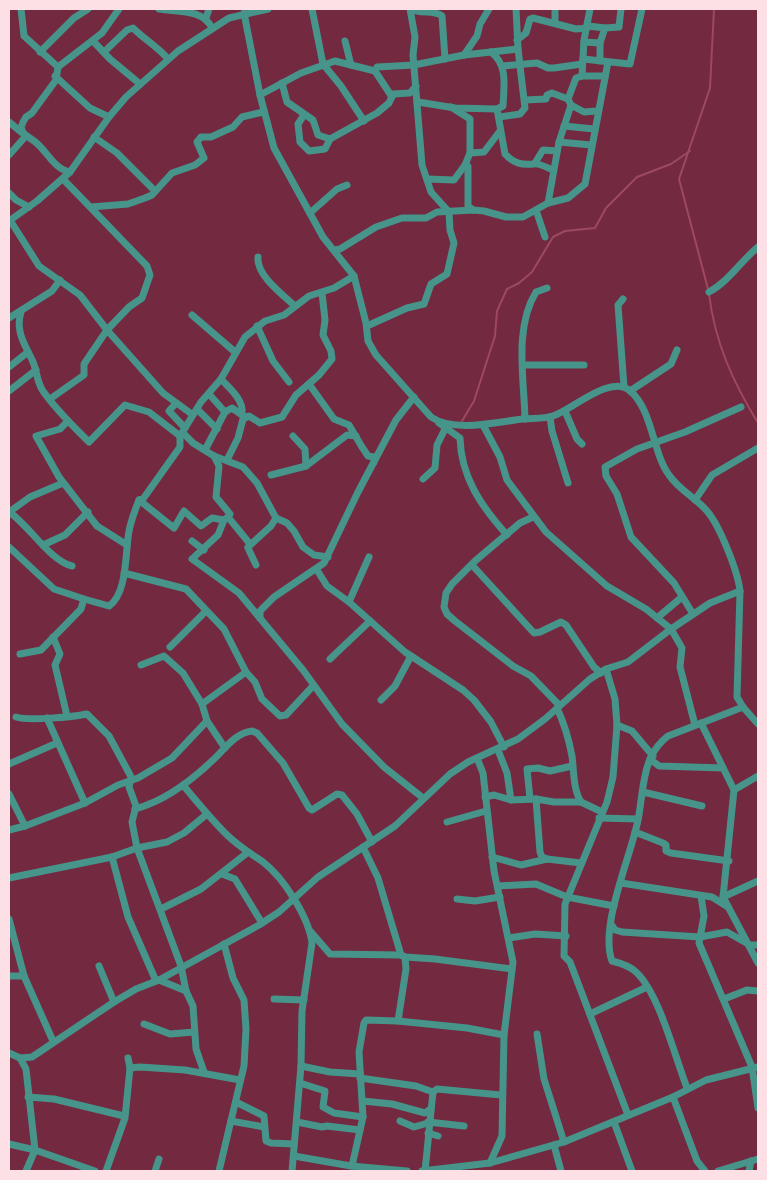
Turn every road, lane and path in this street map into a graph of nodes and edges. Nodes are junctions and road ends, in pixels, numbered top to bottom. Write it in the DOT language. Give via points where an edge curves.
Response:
graph roads {
  1 [pos="21,9"];
  2 [pos="88,9"];
  3 [pos="119,9"];
  4 [pos="163,9"];
  5 [pos="209,9"];
  6 [pos="268,9"];
  7 [pos="312,9"];
  8 [pos="411,9"];
  9 [pos="489,9"];
  10 [pos="516,9"];
  11 [pos="555,9"];
  12 [pos="590,9"];
  13 [pos="621,9"];
  14 [pos="642,9"];
  15 [pos="439,11"];
  16 [pos="244,13"];
  17 [pos="206,18"];
  18 [pos="555,23"];
  19 [pos="587,27"];
  20 [pos="212,28"];
  21 [pos="606,28"];
  22 [pos="576,29"];
  23 [pos="517,40"];
  24 [pos="93,41"];
  25 [pos="345,41"];
  26 [pos="584,41"];
  27 [pos="600,43"];
  28 [pos="518,49"];
  29 [pos="40,52"];
  30 [pos="104,52"];
  31 [pos="491,52"];
  32 [pos="464,55"];
  33 [pos="168,59"];
  34 [pos="444,59"];
  35 [pos="583,61"];
  36 [pos="600,61"];
  37 [pos="608,62"];
  38 [pos="323,64"];
  39 [pos="351,65"];
  40 [pos="414,65"];
  41 [pos="521,65"];
  42 [pos="503,66"];
  43 [pos="58,67"];
  44 [pos="374,71"];
  45 [pos="55,75"];
  46 [pos="582,76"];
  47 [pos="605,76"];
  48 [pos="282,83"];
  49 [pos="140,84"];
  50 [pos="416,86"];
  51 [pos="260,95"];
  52 [pos="392,97"];
  53 [pos="525,100"];
  54 [pos="418,102"];
  55 [pos="570,102"];
  56 [pos="451,107"];
  57 [pos="264,112"];
  58 [pos="597,112"];
  59 [pos="498,113"];
  60 [pos="304,115"];
  61 [pos="109,117"];
  62 [pos="364,121"];
  63 [pos="9,122"];
  64 [pos="564,126"];
  65 [pos="594,129"];
  66 [pos="500,131"];
  67 [pos="94,136"];
  68 [pos="25,137"];
  69 [pos="330,139"];
  70 [pos="559,142"];
  71 [pos="591,145"];
  72 [pos="557,151"];
  73 [pos="470,153"];
  74 [pos="9,155"];
  75 [pos="535,163"];
  76 [pos="465,165"];
  77 [pos="553,170"];
  78 [pos="70,172"];
  79 [pos="63,179"];
  80 [pos="427,179"];
  81 [pos="347,185"];
  82 [pos="155,191"];
  83 [pos="9,193"];
  84 [pos="548,203"];
  85 [pos="29,207"];
  86 [pos="91,207"];
  87 [pos="473,210"];
  88 [pos="536,210"];
  89 [pos="449,212"];
  90 [pos="310,213"];
  91 [pos="9,221"];
  92 [pos="545,237"];
  93 [pos="758,248"];
  94 [pos="334,250"];
  95 [pos="258,257"];
  96 [pos="354,276"];
  97 [pos="60,280"];
  98 [pos="547,288"];
  99 [pos="709,292"];
  100 [pos="322,293"];
  101 [pos="623,299"];
  102 [pos="295,306"];
  103 [pos="21,312"];
  104 [pos="192,315"];
  105 [pos="9,318"];
  106 [pos="257,326"];
  107 [pos="367,326"];
  108 [pos="107,330"];
  109 [pos="677,350"];
  110 [pos="28,352"];
  111 [pos="235,352"];
  112 [pos="524,365"];
  113 [pos="584,365"];
  114 [pos="9,367"];
  115 [pos="36,370"];
  116 [pos="221,379"];
  117 [pos="289,382"];
  118 [pos="309,384"];
  119 [pos="627,389"];
  120 [pos="9,391"];
  121 [pos="209,394"];
  122 [pos="414,397"];
  123 [pos="50,399"];
  124 [pos="176,403"];
  125 [pos="741,408"];
  126 [pos="565,411"];
  127 [pos="195,412"];
  128 [pos="225,412"];
  129 [pos="244,415"];
  130 [pos="550,417"];
  131 [pos="525,419"];
  132 [pos="437,421"];
  133 [pos="67,422"];
  134 [pos="483,425"];
  135 [pos="445,429"];
  136 [pos="217,430"];
  137 [pos="183,432"];
  138 [pos="293,436"];
  139 [pos="356,436"];
  140 [pos="656,441"];
  141 [pos="582,444"];
  142 [pos="758,448"];
  143 [pos="206,450"];
  144 [pos="214,456"];
  145 [pos="227,460"];
  146 [pos="374,462"];
  147 [pos="306,466"];
  148 [pos="271,475"];
  149 [pos="422,479"];
  150 [pos="568,482"];
  151 [pos="63,484"];
  152 [pos="139,500"];
  153 [pos="695,500"];
  154 [pos="9,512"];
  155 [pos="88,512"];
  156 [pos="533,517"];
  157 [pos="276,518"];
  158 [pos="226,519"];
  159 [pos="507,535"];
  160 [pos="192,541"];
  161 [pos="43,545"];
  162 [pos="127,545"];
  163 [pos="9,547"];
  164 [pos="248,548"];
  165 [pos="204,550"];
  166 [pos="328,557"];
  167 [pos="370,557"];
  168 [pos="256,565"];
  169 [pos="472,565"];
  170 [pos="72,566"];
  171 [pos="317,570"];
  172 [pos="124,573"];
  173 [pos="740,591"];
  174 [pos="682,597"];
  175 [pos="84,599"];
  176 [pos="349,602"];
  177 [pos="206,611"];
  178 [pos="693,614"];
  179 [pos="260,618"];
  180 [pos="657,618"];
  181 [pos="370,621"];
  182 [pos="671,629"];
  183 [pos="53,637"];
  184 [pos="170,647"];
  185 [pos="20,654"];
  186 [pos="411,656"];
  187 [pos="330,659"];
  188 [pos="141,664"];
  189 [pos="604,671"];
  190 [pos="246,672"];
  191 [pos="313,686"];
  192 [pos="381,700"];
  193 [pos="202,704"];
  194 [pos="558,707"];
  195 [pos="743,707"];
  196 [pos="68,716"];
  197 [pos="16,717"];
  198 [pos="47,718"];
  199 [pos="207,721"];
  200 [pos="698,724"];
  201 [pos="758,724"];
  202 [pos="617,725"];
  203 [pos="57,743"];
  204 [pos="225,748"];
  205 [pos="502,748"];
  206 [pos="651,757"];
  207 [pos="477,758"];
  208 [pos="9,764"];
  209 [pos="572,766"];
  210 [pos="722,768"];
  211 [pos="758,780"];
  212 [pos="130,781"];
  213 [pos="183,786"];
  214 [pos="734,790"];
  215 [pos="643,792"];
  216 [pos="9,794"];
  217 [pos="485,797"];
  218 [pos="423,798"];
  219 [pos="533,799"];
  220 [pos="511,800"];
  221 [pos="581,802"];
  222 [pos="85,803"];
  223 [pos="702,806"];
  224 [pos="135,809"];
  225 [pos="486,811"];
  226 [pos="207,814"];
  227 [pos="600,815"];
  228 [pos="638,819"];
  229 [pos="447,822"];
  230 [pos="25,826"];
  231 [pos="9,830"];
  232 [pos="635,832"];
  233 [pos="372,842"];
  234 [pos="363,847"];
  235 [pos="137,848"];
  236 [pos="247,853"];
  237 [pos="112,857"];
  238 [pos="492,857"];
  239 [pos="547,859"];
  240 [pos="729,861"];
  241 [pos="581,863"];
  242 [pos="222,874"];
  243 [pos="9,878"];
  244 [pos="758,881"];
  245 [pos="621,883"];
  246 [pos="498,886"];
  247 [pos="569,896"];
  248 [pos="701,896"];
  249 [pos="723,896"];
  250 [pos="500,897"];
  251 [pos="294,898"];
  252 [pos="457,899"];
  253 [pos="614,906"];
  254 [pos="728,907"];
  255 [pos="161,909"];
  256 [pos="9,920"];
  257 [pos="262,923"];
  258 [pos="611,924"];
  259 [pos="311,932"];
  260 [pos="566,936"];
  261 [pos="700,937"];
  262 [pos="509,938"];
  263 [pos="224,944"];
  264 [pos="750,945"];
  265 [pos="758,945"];
  266 [pos="403,956"];
  267 [pos="758,963"];
  268 [pos="98,966"];
  269 [pos="182,966"];
  270 [pos="512,969"];
  271 [pos="9,976"];
  272 [pos="24,976"];
  273 [pos="157,980"];
  274 [pos="647,987"];
  275 [pos="186,991"];
  276 [pos="758,991"];
  277 [pos="724,999"];
  278 [pos="274,1000"];
  279 [pos="304,1000"];
  280 [pos="114,1002"];
  281 [pos="590,1014"];
  282 [pos="398,1021"];
  283 [pos="144,1024"];
  284 [pos="194,1032"];
  285 [pos="537,1034"];
  286 [pos="504,1035"];
  287 [pos="53,1041"];
  288 [pos="9,1053"];
  289 [pos="20,1058"];
  290 [pos="128,1058"];
  291 [pos="301,1066"];
  292 [pos="755,1067"];
  293 [pos="130,1068"];
  294 [pos="204,1072"];
  295 [pos="360,1076"];
  296 [pos="240,1080"];
  297 [pos="300,1083"];
  298 [pos="687,1088"];
  299 [pos="433,1092"];
  300 [pos="501,1095"];
  301 [pos="28,1097"];
  302 [pos="672,1097"];
  303 [pos="364,1101"];
  304 [pos="236,1102"];
  305 [pos="758,1108"];
  306 [pos="429,1110"];
  307 [pos="628,1115"];
  308 [pos="124,1116"];
  309 [pos="362,1117"];
  310 [pos="400,1120"];
  311 [pos="231,1122"];
  312 [pos="296,1122"];
  313 [pos="428,1122"];
  314 [pos="614,1122"];
  315 [pos="464,1126"];
  316 [pos="264,1127"];
  317 [pos="360,1130"];
  318 [pos="428,1133"];
  319 [pos="438,1136"];
  320 [pos="564,1142"];
  321 [pos="9,1144"];
  322 [pos="294,1144"];
  323 [pos="554,1145"];
  324 [pos="35,1150"];
  325 [pos="294,1156"];
  326 [pos="158,1159"];
  327 [pos="755,1160"];
  328 [pos="490,1163"];
  329 [pos="352,1166"];
  330 [pos="26,1171"];
  331 [pos="95,1171"];
  332 [pos="106,1171"];
  333 [pos="155,1171"];
  334 [pos="219,1171"];
  335 [pos="292,1171"];
  336 [pos="407,1171"];
  337 [pos="423,1171"];
  338 [pos="561,1171"];
  339 [pos="632,1171"];
  340 [pos="704,1171"];
  341 [pos="718,1171"];
  342 [pos="749,1171"];
  1 -- 29 [label="street" via="24,36"];
  2 -- 29 [label="street" via="74,18"];
  3 -- 24 [label="street"];
  4 -- 17 [label="street"];
  5 -- 17 [label="street"];
  6 -- 16 [label="street"];
  7 -- 38 [label="street"];
  8 -- 15 [label="street" via="421,13"];
  8 -- 40 [label="street"];
  9 -- 32 [label="street"];
  10 -- 23 [label="street"];
  11 -- 18 [label="street"];
  12 -- 19 [label="street"];
  13 -- 21 [label="street" via="619,27"];
  14 -- 37 [label="street" via="630,64"];
  15 -- 34 [label="street"];
  16 -- 20 [label="street"];
  16 -- 51 [label="street"];
  17 -- 20 [label="street"];
  18 -- 22 [label="street"];
  18 -- 23 [label="street" via="530,19 526,34"];
  19 -- 21 [label="street"];
  19 -- 22 [label="street"];
  19 -- 26 [label="street"];
  20 -- 33 [label="street"];
  21 -- 27 [label="street"];
  22 -- 26 [label="street"];
  23 -- 28 [label="street"];
  24 -- 30 [label="street"];
  24 -- 43 [label="street"];
  25 -- 39 [label="street"];
  26 -- 27 [label="street"];
  26 -- 35 [label="street"];
  27 -- 36 [label="street"];
  28 -- 31 [label="street"];
  28 -- 41 [label="street"];
  29 -- 43 [label="street"];
  30 -- 33 [label="street" via="127,30 134,28 156,44"];
  30 -- 49 [label="street"];
  31 -- 32 [label="street"];
  31 -- 42 [label="street"];
  32 -- 34 [label="street"];
  33 -- 49 [label="street"];
  34 -- 40 [label="street"];
  35 -- 36 [label="street"];
  35 -- 41 [label="street" via="554,68"];
  35 -- 46 [label="street"];
  36 -- 37 [label="street"];
  37 -- 47 [label="street"];
  38 -- 39 [label="street" via="335,61"];
  38 -- 48 [label="street"];
  38 -- 62 [label="street"];
  39 -- 44 [label="street"];
  40 -- 44 [label="street" via="377,67"];
  40 -- 50 [label="street"];
  41 -- 42 [label="street"];
  41 -- 53 [label="street"];
  42 -- 59 [label="street" via="503,106"];
  43 -- 45 [label="street"];
  44 -- 52 [label="street"];
  45 -- 61 [label="street" via="90,108"];
  45 -- 68 [label="street" via="56,80 22,122"];
  46 -- 47 [label="street"];
  46 -- 55 [label="street" via="576,78"];
  47 -- 58 [label="street"];
  48 -- 51 [label="street"];
  48 -- 60 [label="street" via="287,102"];
  49 -- 61 [label="street"];
  50 -- 52 [label="street" via="410,94 393,94"];
  50 -- 54 [label="street"];
  51 -- 57 [label="street"];
  52 -- 62 [label="street" via="389,103"];
  53 -- 55 [label="street" via="546,99 552,93"];
  53 -- 59 [label="street" via="523,112"];
  54 -- 56 [label="street"];
  54 -- 80 [label="street" via="422,165"];
  55 -- 58 [label="street" via="584,112"];
  55 -- 64 [label="street"];
  56 -- 59 [label="street"];
  56 -- 73 [label="street" via="470,119"];
  57 -- 82 [label="street" via="242,117 233,127 201,138 197,142 204,158 195,166 172,173"];
  57 -- 90 [label="street" via="274,148"];
  58 -- 65 [label="street"];
  59 -- 66 [label="street"];
  60 -- 69 [label="street" via="312,120 318,135"];
  60 -- 69 [label="street" via="298,124 300,142 309,151 325,149"];
  61 -- 67 [label="street"];
  62 -- 69 [label="street"];
  63 -- 68 [label="street"];
  64 -- 65 [label="street"];
  64 -- 70 [label="street"];
  65 -- 71 [label="street"];
  66 -- 73 [label="street" via="484,152"];
  66 -- 75 [label="street" via="505,154 510,159 523,165"];
  67 -- 78 [label="street"];
  67 -- 82 [label="street" via="117,153"];
  68 -- 74 [label="street"];
  68 -- 78 [label="street" via="41,147 64,171"];
  70 -- 71 [label="street"];
  70 -- 72 [label="street"];
  71 -- 84 [label="street" via="585,184 568,198"];
  72 -- 75 [label="street" via="543,150"];
  72 -- 77 [label="street"];
  73 -- 76 [label="street"];
  75 -- 77 [label="street"];
  76 -- 80 [label="street" via="454,180"];
  76 -- 87 [label="street" via="468,166 468,206"];
  77 -- 84 [label="street"];
  78 -- 79 [label="street"];
  79 -- 85 [label="street"];
  79 -- 86 [label="street"];
  80 -- 89 [label="street" via="431,192"];
  81 -- 90 [label="street" via="337,189"];
  82 -- 86 [label="street" via="128,204"];
  83 -- 85 [label="street"];
  84 -- 88 [label="street"];
  85 -- 91 [label="street"];
  86 -- 108 [label="street" via="147,266 150,275 142,298"];
  87 -- 88 [label="street" via="523,217"];
  87 -- 89 [label="street"];
  88 -- 92 [label="street"];
  89 -- 94 [label="street" via="382,224"];
  89 -- 107 [label="street" via="454,249 447,274 431,284 424,304"];
  90 -- 94 [label="street"];
  91 -- 97 [label="street" via="39,266"];
  93 -- 99 [label="street" via="719,287"];
  94 -- 96 [label="street"];
  95 -- 102 [label="street" via="258,264 266,277"];
  96 -- 100 [label="street"];
  96 -- 107 [label="street"];
  97 -- 103 [label="street" via="52,291"];
  97 -- 108 [label="street" via="80,294"];
  98 -- 112 [label="street" via="536,292 527,309 522,352"];
  100 -- 102 [label="street" via="309,296"];
  100 -- 118 [label="street" via="323,335 332,350 332,359"];
  101 -- 119 [label="street" via="618,305"];
  102 -- 106 [label="street" via="284,315"];
  103 -- 105 [label="street"];
  103 -- 110 [label="street" via="18,322 20,339"];
  104 -- 111 [label="street"];
  106 -- 111 [label="street"];
  106 -- 117 [label="street" via="273,361"];
  107 -- 122 [label="street" via="368,341 376,355"];
  108 -- 123 [label="street" via="84,364 84,375"];
  108 -- 124 [label="street" via="163,393"];
  109 -- 119 [label="street" via="671,364"];
  110 -- 114 [label="street"];
  110 -- 115 [label="street"];
  111 -- 116 [label="street"];
  112 -- 113 [label="street"];
  112 -- 131 [label="street"];
  115 -- 120 [label="street"];
  115 -- 123 [label="street" via="42,390"];
  116 -- 121 [label="street"];
  116 -- 129 [label="street" via="239,399"];
  118 -- 129 [label="street" via="296,395 282,417 260,423"];
  118 -- 139 [label="street" via="334,419 349,425"];
  119 -- 126 [label="street" via="616,386 597,392"];
  119 -- 140 [label="street" via="638,402"];
  121 -- 127 [label="street"];
  121 -- 128 [label="street"];
  122 -- 132 [label="street"];
  122 -- 146 [label="street" via="396,420"];
  123 -- 133 [label="street"];
  124 -- 127 [label="street"];
  124 -- 137 [label="street" via="169,411"];
  125 -- 140 [label="street"];
  126 -- 130 [label="street"];
  126 -- 141 [label="street"];
  127 -- 136 [label="street"];
  127 -- 137 [label="street"];
  128 -- 129 [label="street" via="232,408"];
  128 -- 136 [label="street"];
  129 -- 145 [label="street"];
  130 -- 131 [label="street"];
  130 -- 150 [label="street"];
  131 -- 134 [label="street"];
  132 -- 134 [label="street"];
  132 -- 135 [label="street"];
  133 -- 137 [label="street" via="89,442 124,405 149,412"];
  133 -- 151 [label="street" via="60,429 36,436"];
  134 -- 156 [label="street" via="500,457 507,480"];
  135 -- 149 [label="street" via="437,445 435,468"];
  135 -- 159 [label="street" via="460,438 462,466 487,512"];
  136 -- 143 [label="street"];
  137 -- 143 [label="street"];
  137 -- 152 [label="street" via="180,447 143,499"];
  138 -- 147 [label="street" via="305,448"];
  139 -- 146 [label="street" via="368,456 374,457"];
  139 -- 147 [label="street" via="347,435"];
  140 -- 153 [label="street" via="667,473"];
  140 -- 174 [label="street" via="608,463 605,472 617,494 631,537"];
  142 -- 153 [label="street" via="712,475"];
  143 -- 144 [label="street"];
  144 -- 145 [label="street"];
  144 -- 158 [label="street" via="219,466 216,497 230,514"];
  145 -- 157 [label="street" via="243,467 257,483"];
  146 -- 166 [label="street"];
  147 -- 148 [label="street"];
  151 -- 154 [label="street" via="30,498"];
  151 -- 155 [label="street"];
  152 -- 158 [label="street" via="174,528 184,511 201,526 212,518"];
  152 -- 162 [label="street"];
  153 -- 173 [label="street" via="714,521 733,562"];
  154 -- 161 [label="street"];
  155 -- 161 [label="street" via="65,535"];
  155 -- 162 [label="street" via="97,526"];
  156 -- 159 [label="street"];
  156 -- 180 [label="street" via="607,586"];
  157 -- 164 [label="street"];
  157 -- 166 [label="street" via="287,523 303,547 314,555"];
  158 -- 164 [label="street" via="247,540"];
  158 -- 165 [label="street" via="222,529"];
  159 -- 169 [label="street"];
  160 -- 165 [label="street"];
  161 -- 170 [label="street"];
  162 -- 172 [label="street"];
  163 -- 175 [label="street" via="54,589"];
  164 -- 168 [label="street"];
  165 -- 179 [label="street" via="192,559 239,593"];
  166 -- 171 [label="street"];
  167 -- 176 [label="street"];
  169 -- 189 [label="street" via="534,632 561,622 594,667"];
  169 -- 194 [label="street" via="446,593 444,607 447,614 513,666 531,676"];
  171 -- 176 [label="street" via="327,586"];
  171 -- 179 [label="street" via="274,597 260,611"];
  172 -- 175 [label="street" via="117,597 109,606"];
  172 -- 177 [label="street" via="186,589"];
  173 -- 178 [label="street" via="724,596"];
  173 -- 195 [label="street" via="737,697"];
  174 -- 178 [label="street"];
  174 -- 180 [label="street"];
  175 -- 183 [label="street" via="81,609"];
  176 -- 181 [label="street"];
  177 -- 184 [label="street"];
  177 -- 190 [label="street" via="229,637"];
  178 -- 182 [label="street"];
  179 -- 191 [label="street"];
  180 -- 182 [label="street"];
  181 -- 186 [label="street"];
  181 -- 187 [label="street"];
  182 -- 189 [label="street" via="628,662"];
  182 -- 200 [label="street" via="682,648 680,667"];
  183 -- 185 [label="street" via="41,650"];
  183 -- 196 [label="street" via="60,654 55,665"];
  186 -- 192 [label="street" via="395,686"];
  186 -- 205 [label="street" via="474,700 491,722"];
  188 -- 193 [label="street" via="164,656 183,673"];
  189 -- 194 [label="street"];
  189 -- 202 [label="street" via="615,699"];
  190 -- 191 [label="street" via="255,682 262,699 283,717"];
  190 -- 193 [label="street"];
  191 -- 218 [label="street" via="342,724 384,767"];
  193 -- 199 [label="street"];
  194 -- 205 [label="street"];
  194 -- 209 [label="street"];
  195 -- 200 [label="street"];
  195 -- 201 [label="street"];
  196 -- 198 [label="street"];
  196 -- 212 [label="street" via="86,714 109,736 130,773"];
  197 -- 198 [label="street"];
  198 -- 203 [label="street"];
  199 -- 204 [label="street"];
  199 -- 212 [label="street" via="172,758"];
  200 -- 206 [label="street" via="668,736 658,744"];
  200 -- 210 [label="street"];
  202 -- 206 [label="street" via="632,731"];
  202 -- 227 [label="street" via="613,777"];
  203 -- 208 [label="street"];
  203 -- 222 [label="street"];
  204 -- 213 [label="street"];
  204 -- 233 [label="street" via="247,732 257,733 283,763 309,808 312,810 337,794 342,795"];
  205 -- 207 [label="street"];
  205 -- 220 [label="street"];
  206 -- 210 [label="street" via="659,766"];
  206 -- 215 [label="street"];
  207 -- 217 [label="street" via="483,773"];
  207 -- 218 [label="street" via="450,774"];
  209 -- 219 [label="street" via="550,771 526,769"];
  209 -- 221 [label="street"];
  210 -- 214 [label="street"];
  211 -- 214 [label="street"];
  212 -- 222 [label="street"];
  212 -- 224 [label="street"];
  213 -- 224 [label="street"];
  213 -- 226 [label="street"];
  214 -- 240 [label="street"];
  215 -- 223 [label="street"];
  215 -- 228 [label="street"];
  216 -- 230 [label="street"];
  217 -- 220 [label="street" via="494,795"];
  217 -- 225 [label="street"];
  218 -- 233 [label="street" via="395,826"];
  219 -- 220 [label="street"];
  219 -- 221 [label="street"];
  219 -- 239 [label="street" via="540,852 542,858"];
  221 -- 227 [label="street"];
  222 -- 230 [label="street"];
  224 -- 235 [label="street" via="132,822"];
  225 -- 229 [label="street"];
  225 -- 238 [label="street"];
  226 -- 235 [label="street" via="174,838"];
  226 -- 236 [label="street"];
  227 -- 228 [label="street"];
  227 -- 241 [label="street"];
  228 -- 232 [label="street"];
  230 -- 231 [label="street"];
  232 -- 240 [label="street" via="663,843 666,851 671,853"];
  232 -- 245 [label="street"];
  233 -- 234 [label="street"];
  234 -- 251 [label="street" via="318,877"];
  234 -- 266 [label="street" via="378,878"];
  235 -- 237 [label="street"];
  235 -- 255 [label="street"];
  236 -- 242 [label="street"];
  236 -- 251 [label="street" via="264,863"];
  237 -- 243 [label="street"];
  237 -- 273 [label="street" via="128,917"];
  238 -- 239 [label="street" via="521,865"];
  238 -- 246 [label="street"];
  239 -- 241 [label="street"];
  240 -- 249 [label="street"];
  241 -- 247 [label="street"];
  242 -- 255 [label="street" via="201,889"];
  242 -- 257 [label="street" via="235,879"];
  244 -- 249 [label="street"];
  245 -- 248 [label="street"];
  245 -- 253 [label="street"];
  246 -- 247 [label="street" via="536,884"];
  246 -- 250 [label="street"];
  247 -- 253 [label="street"];
  247 -- 260 [label="street" via="565,904"];
  248 -- 254 [label="street" via="712,897"];
  248 -- 261 [label="street" via="704,916"];
  249 -- 254 [label="street"];
  250 -- 252 [label="street" via="475,901"];
  250 -- 262 [label="street"];
  251 -- 257 [label="street"];
  251 -- 259 [label="street"];
  253 -- 258 [label="street"];
  254 -- 264 [label="street"];
  255 -- 269 [label="street"];
  256 -- 272 [label="street"];
  257 -- 263 [label="street"];
  258 -- 261 [label="street" via="622,932"];
  258 -- 274 [label="street" via="609,955 612,961 636,972"];
  259 -- 266 [label="street" via="330,954"];
  259 -- 279 [label="street"];
  260 -- 262 [label="street" via="535,934"];
  260 -- 281 [label="street" via="564,956 570,962"];
  261 -- 264 [label="street" via="727,932"];
  261 -- 277 [label="street" via="700,946"];
  262 -- 270 [label="street"];
  263 -- 269 [label="street"];
  263 -- 296 [label="street" via="232,978 244,1000 244,1066"];
  264 -- 265 [label="street"];
  264 -- 267 [label="street"];
  266 -- 270 [label="street"];
  266 -- 282 [label="street" via="406,969"];
  268 -- 280 [label="street"];
  269 -- 273 [label="street"];
  269 -- 275 [label="street"];
  270 -- 286 [label="street"];
  271 -- 272 [label="street"];
  272 -- 287 [label="street"];
  273 -- 275 [label="street"];
  273 -- 280 [label="street"];
  274 -- 281 [label="street"];
  274 -- 298 [label="street" via="663,1018"];
  275 -- 284 [label="street" via="192,1006"];
  276 -- 277 [label="street" via="747,990"];
  277 -- 292 [label="street" via="737,1036"];
  278 -- 279 [label="street"];
  279 -- 291 [label="street"];
  280 -- 287 [label="street"];
  281 -- 307 [label="street"];
  282 -- 286 [label="street"];
  282 -- 295 [label="street" via="366,1020 360,1042"];
  283 -- 284 [label="street" via="170,1034"];
  284 -- 294 [label="street"];
  285 -- 320 [label="street" via="544,1079"];
  286 -- 300 [label="street"];
  287 -- 289 [label="street" via="32,1057"];
  288 -- 289 [label="street"];
  289 -- 301 [label="street" via="26,1069"];
  290 -- 293 [label="street"];
  291 -- 295 [label="street"];
  291 -- 297 [label="street"];
  292 -- 298 [label="street"];
  292 -- 305 [label="street"];
  293 -- 294 [label="street"];
  293 -- 308 [label="street"];
  294 -- 296 [label="street"];
  295 -- 299 [label="street"];
  295 -- 303 [label="street"];
  296 -- 304 [label="street"];
  297 -- 309 [label="street" via="325,1091 323,1107 334,1113"];
  297 -- 312 [label="street"];
  298 -- 302 [label="street"];
  299 -- 300 [label="street" via="437,1089"];
  299 -- 306 [label="street"];
  300 -- 328 [label="street" via="502,1136"];
  301 -- 308 [label="street" via="54,1099"];
  301 -- 324 [label="street"];
  302 -- 307 [label="street"];
  302 -- 340 [label="street"];
  303 -- 306 [label="street" via="425,1113"];
  303 -- 309 [label="street"];
  304 -- 311 [label="street"];
  304 -- 316 [label="street" via="264,1116"];
  306 -- 313 [label="street"];
  307 -- 314 [label="street"];
  308 -- 332 [label="street"];
  309 -- 317 [label="street"];
  310 -- 313 [label="street" via="414,1127"];
  311 -- 316 [label="street"];
  311 -- 334 [label="street"];
  312 -- 317 [label="street"];
  312 -- 322 [label="street"];
  313 -- 315 [label="street"];
  313 -- 318 [label="street"];
  314 -- 320 [label="street"];
  314 -- 339 [label="street"];
  316 -- 322 [label="street" via="266,1141"];
  317 -- 329 [label="street"];
  318 -- 319 [label="street"];
  318 -- 337 [label="street"];
  320 -- 323 [label="street"];
  321 -- 324 [label="street"];
  322 -- 325 [label="street"];
  323 -- 328 [label="street"];
  323 -- 338 [label="street"];
  324 -- 330 [label="street"];
  324 -- 331 [label="street"];
  325 -- 329 [label="street"];
  325 -- 335 [label="street"];
  326 -- 333 [label="street"];
  327 -- 341 [label="street"];
  327 -- 342 [label="street"];
  328 -- 337 [label="street"];
  329 -- 336 [label="street"];
}
